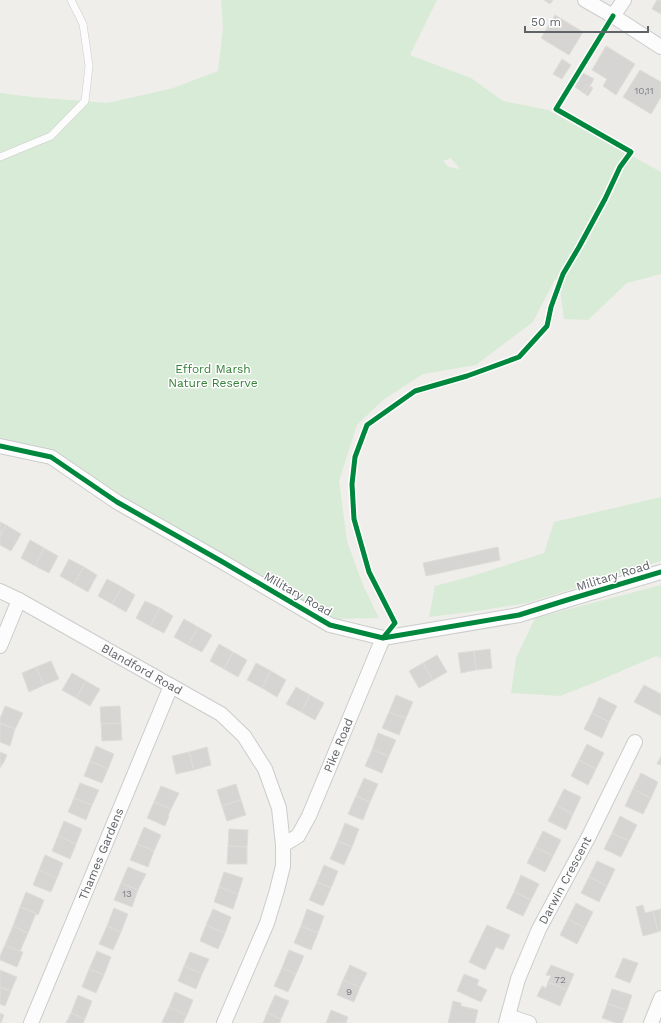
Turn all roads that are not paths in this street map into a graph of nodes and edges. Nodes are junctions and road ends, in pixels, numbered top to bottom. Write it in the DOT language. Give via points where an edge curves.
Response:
graph roads {
  1 [pos="71,0"];
  2 [pos="585,0"];
  3 [pos="624,0"];
  4 [pos="613,16"];
  5 [pos="661,46"];
  6 [pos="0,157"];
  7 [pos="0,446"];
  8 [pos="661,572"];
  9 [pos="0,591"];
  10 [pos="19,600"];
  11 [pos="383,638"];
  12 [pos="0,646"];
  13 [pos="171,686"];
  14 [pos="634,742"];
  15 [pos="283,844"];
  16 [pos="661,998"];
  17 [pos="507,1019"];
  18 [pos="31,1023"];
  19 [pos="224,1023"];
  20 [pos="529,1023"];
  21 [pos="651,1023"];
  1 -- 6 [label="lane" via="83,24 89,66 85,101 51,136"];
  2 -- 4 [label="street"];
  3 -- 4 [label="street"];
  4 -- 5 [label="street"];
  7 -- 11 [label="street, Military Road" via="51,457 117,502 330,625"];
  8 -- 11 [label="street, Military Road" via="519,615"];
  9 -- 10 [label="street, Blandford Road"];
  10 -- 12 [label="street"];
  10 -- 13 [label="street, Blandford Road"];
  11 -- 15 [label="street, Pike Road" via="309,816 298,836"];
  13 -- 15 [label="street, Blandford Road" via="221,714 244,736 265,769 279,808"];
  13 -- 18 [label="street, Thames Gardens"];
  14 -- 17 [label="street, Darwin Crescent" via="539,929 518,979"];
  15 -- 19 [label="street" via="283,866 278,890 267,923"];
  16 -- 21 [label="street"];
  17 -- 20 [label="street"];
}
